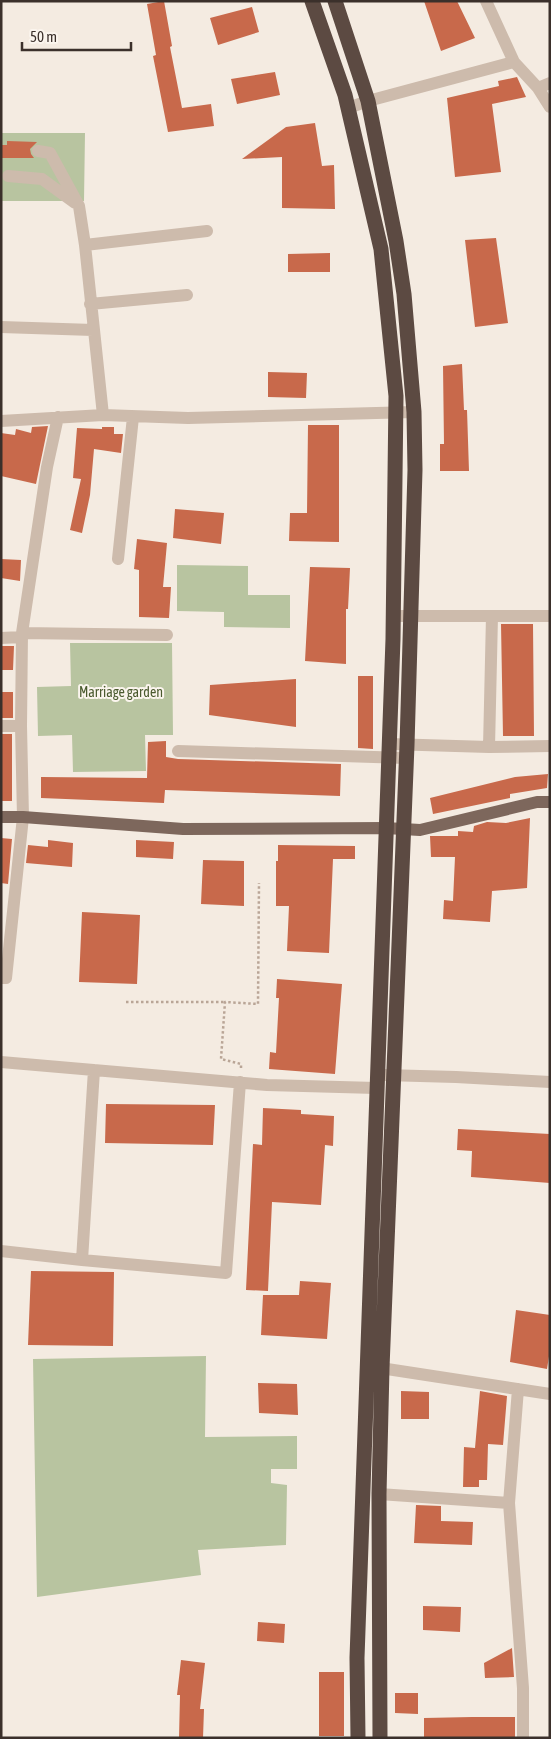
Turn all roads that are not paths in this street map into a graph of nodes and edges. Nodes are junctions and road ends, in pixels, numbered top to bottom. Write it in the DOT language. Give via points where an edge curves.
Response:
graph roads {
  1 [pos="312,1"];
  2 [pos="335,1"];
  3 [pos="486,1"];
  4 [pos="514,62"];
  5 [pos="544,85"];
  6 [pos="368,101"];
  7 [pos="550,107"];
  8 [pos="348,108"];
  9 [pos="38,151"];
  10 [pos="8,176"];
  11 [pos="79,206"];
  12 [pos="207,232"];
  13 [pos="85,245"];
  14 [pos="187,295"];
  15 [pos="90,304"];
  16 [pos="1,327"];
  17 [pos="93,330"];
  18 [pos="396,412"];
  19 [pos="414,412"];
  20 [pos="103,415"];
  21 [pos="58,417"];
  22 [pos="132,417"];
  23 [pos="1,421"];
  24 [pos="118,558"];
  25 [pos="393,616"];
  26 [pos="410,616"];
  27 [pos="492,616"];
  28 [pos="550,616"];
  29 [pos="167,634"];
  30 [pos="22,635"];
  31 [pos="1,638"];
  32 [pos="1,726"];
  33 [pos="21,726"];
  34 [pos="550,746"];
  35 [pos="489,747"];
  36 [pos="178,751"];
  37 [pos="388,751"];
  38 [pos="406,752"];
  39 [pos="550,802"];
  40 [pos="1,817"];
  41 [pos="23,817"];
  42 [pos="386,828"];
  43 [pos="403,830"];
  44 [pos="1,978"];
  45 [pos="1,1062"];
  46 [pos="94,1070"];
  47 [pos="394,1076"];
  48 [pos="240,1082"];
  49 [pos="376,1082"];
  50 [pos="550,1082"];
  51 [pos="372,1216"];
  52 [pos="388,1218"];
  53 [pos="1,1251"];
  54 [pos="82,1260"];
  55 [pos="366,1366"];
  56 [pos="382,1368"];
  57 [pos="518,1389"];
  58 [pos="550,1394"];
  59 [pos="379,1494"];
  60 [pos="509,1503"];
  61 [pos="359,1598"];
  62 [pos="380,1599"];
  63 [pos="358,1738"];
  64 [pos="380,1738"];
  65 [pos="523,1738"];
  1 -- 8 [label="highway"];
  2 -- 6 [label="highway"];
  3 -- 4 [label="street"];
  4 -- 5 [label="street"];
  4 -- 6 [label="street"];
  5 -- 7 [label="street"];
  6 -- 8 [label="street"];
  6 -- 19 [label="highway" via="396,241"];
  8 -- 18 [label="highway" via="381,249"];
  9 -- 11 [label="street" via="50,153"];
  10 -- 11 [label="street" via="42,180"];
  11 -- 13 [label="street"];
  12 -- 13 [label="street"];
  13 -- 15 [label="street"];
  14 -- 15 [label="street"];
  15 -- 17 [label="street"];
  16 -- 17 [label="street"];
  17 -- 20 [label="street"];
  18 -- 19 [label="street"];
  18 -- 22 [label="street"];
  18 -- 25 [label="highway"];
  19 -- 26 [label="highway"];
  20 -- 21 [label="street"];
  20 -- 22 [label="street"];
  21 -- 23 [label="street"];
  21 -- 30 [label="street" via="47,467"];
  22 -- 24 [label="street"];
  25 -- 26 [label="street"];
  25 -- 37 [label="highway"];
  26 -- 27 [label="street"];
  26 -- 38 [label="highway"];
  27 -- 28 [label="street"];
  27 -- 35 [label="street"];
  29 -- 30 [label="street"];
  30 -- 31 [label="street"];
  30 -- 33 [label="street"];
  32 -- 33 [label="street"];
  33 -- 41 [label="street"];
  34 -- 35 [label="street"];
  35 -- 38 [label="street"];
  36 -- 37 [label="street"];
  37 -- 38 [label="street"];
  37 -- 42 [label="highway"];
  38 -- 43 [label="highway"];
  39 -- 43 [label="main road" via="537,802 420,830"];
  40 -- 41 [label="main road"];
  41 -- 42 [label="main road" via="183,829"];
  41 -- 44 [label="street" via="6,978"];
  42 -- 43 [label="main road"];
  42 -- 49 [label="highway"];
  43 -- 47 [label="highway"];
  45 -- 46 [label="street"];
  46 -- 48 [label="street"];
  46 -- 54 [label="street"];
  47 -- 49 [label="street"];
  47 -- 50 [label="street"];
  47 -- 52 [label="highway"];
  48 -- 49 [label="street" via="267,1085"];
  48 -- 54 [label="street" via="226,1273"];
  49 -- 51 [label="highway"];
  51 -- 52 [label="highway"];
  51 -- 55 [label="highway"];
  52 -- 56 [label="highway"];
  53 -- 54 [label="street"];
  55 -- 56 [label="street"];
  55 -- 61 [label="highway"];
  56 -- 57 [label="street"];
  56 -- 59 [label="highway"];
  57 -- 58 [label="street"];
  57 -- 60 [label="street"];
  59 -- 60 [label="street"];
  59 -- 62 [label="highway"];
  60 -- 65 [label="street" via="523,1688"];
  61 -- 62 [label="highway"];
  61 -- 63 [label="highway"];
  62 -- 64 [label="highway"];
}
